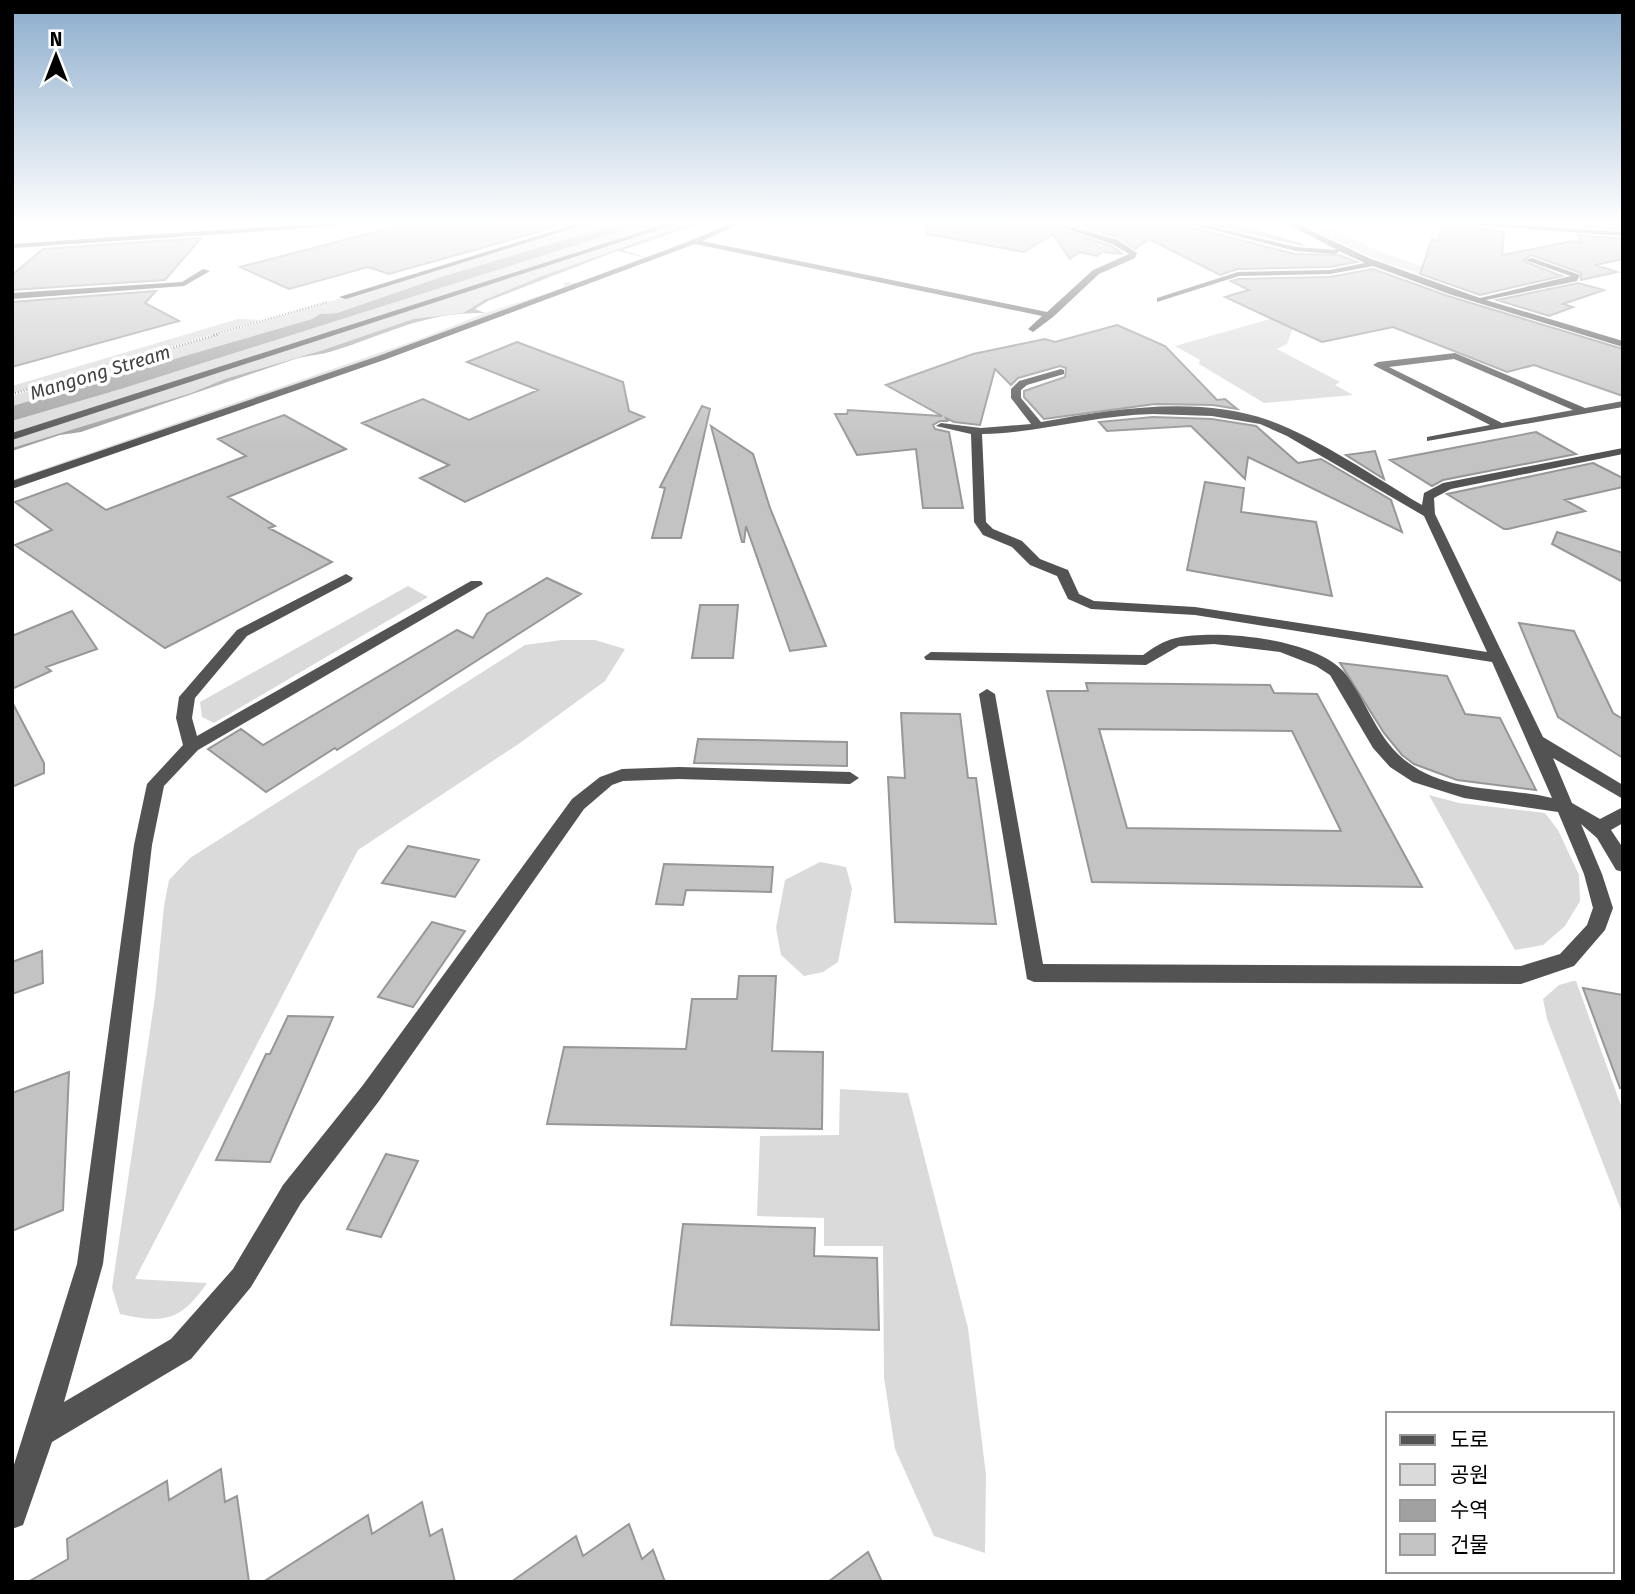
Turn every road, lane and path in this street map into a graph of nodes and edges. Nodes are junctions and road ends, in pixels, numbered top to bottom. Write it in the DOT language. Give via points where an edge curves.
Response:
graph roads {
  1 [pos="448,296"];
  2 [pos="547,296"];
  3 [pos="958,296"];
  4 [pos="1069,296"];
  5 [pos="1171,296"];
  6 [pos="1472,296"];
  7 [pos="1494,296"];
  8 [pos="343,297"];
  9 [pos="1480,299"];
  10 [pos="1160,300"];
  11 [pos="1049,315"];
  12 [pos="1033,329"];
  13 [pos="1623,344"];
  14 [pos="1061,372"];
  15 [pos="12,394"];
  16 [pos="1623,404"];
  17 [pos="1584,411"];
  18 [pos="941,426"];
  19 [pos="1039,426"];
  20 [pos="1500,426"];
  21 [pos="976,432"];
  22 [pos="12,437"];
  23 [pos="1431,439"];
  24 [pos="1623,451"];
  25 [pos="12,485"];
  26 [pos="1429,514"];
  27 [pos="346,578"];
  28 [pos="476,584"];
  29 [pos="931,657"];
  30 [pos="1497,658"];
  31 [pos="987,694"];
  32 [pos="1537,741"];
  33 [pos="192,746"];
  34 [pos="850,778"];
  35 [pos="1623,793"];
  36 [pos="1564,806"];
  37 [pos="1623,814"];
  38 [pos="1600,828"];
  39 [pos="1623,865"];
  40 [pos="41,1432"];
  41 [pos="12,1514"];
  1 -- 22 [label="street"];
  2 -- 25 [label="street"];
  3 -- 11 [label="street"];
  4 -- 11 [label="street"];
  5 -- 10 [label="street"];
  6 -- 9 [label="street"];
  7 -- 9 [label="street"];
  8 -- 15 [label="path"];
  9 -- 13 [label="street"];
  11 -- 12 [label="street"];
  14 -- 19 [label="street" via="1023,383 1016,390 1016,398"];
  16 -- 17 [label="street"];
  17 -- 20 [label="street"];
  17 -- 20 [label="street" via="1455,356 1378,365"];
  18 -- 21 [label="street"];
  19 -- 21 [label="street"];
  19 -- 26 [label="street" via="1103,414 1146,412 1247,417 1291,434"];
  20 -- 23 [label="street"];
  21 -- 30 [label="street" via="980,522 988,532 1017,544 1035,562 1063,573 1073,596 1091,605 1195,611"];
  24 -- 26 [label="street" via="1447,486 1429,496"];
  26 -- 30 [label="street"];
  27 -- 33 [label="street" via="242,633 187,697 184,718"];
  28 -- 33 [label="street"];
  29 -- 36 [label="street" via="1146,660 1175,642 1199,639 1272,645 1310,655 1337,673 1390,760 1421,779 1474,794"];
  30 -- 32 [label="street"];
  31 -- 36 [label="street" via="1034,973 1521,975 1556,964 1567,960 1595,930 1603,908"];
  32 -- 35 [label="street"];
  32 -- 36 [label="street"];
  33 -- 40 [label="street" via="156,784 143,845 90,1264"];
  34 -- 40 [label="street" via="679,773 622,775 606,781 578,804 372,1093 292,1194 242,1278 181,1349"];
  36 -- 38 [label="street"];
  37 -- 38 [label="street"];
  38 -- 39 [label="street"];
  40 -- 41 [label="street"];
}
